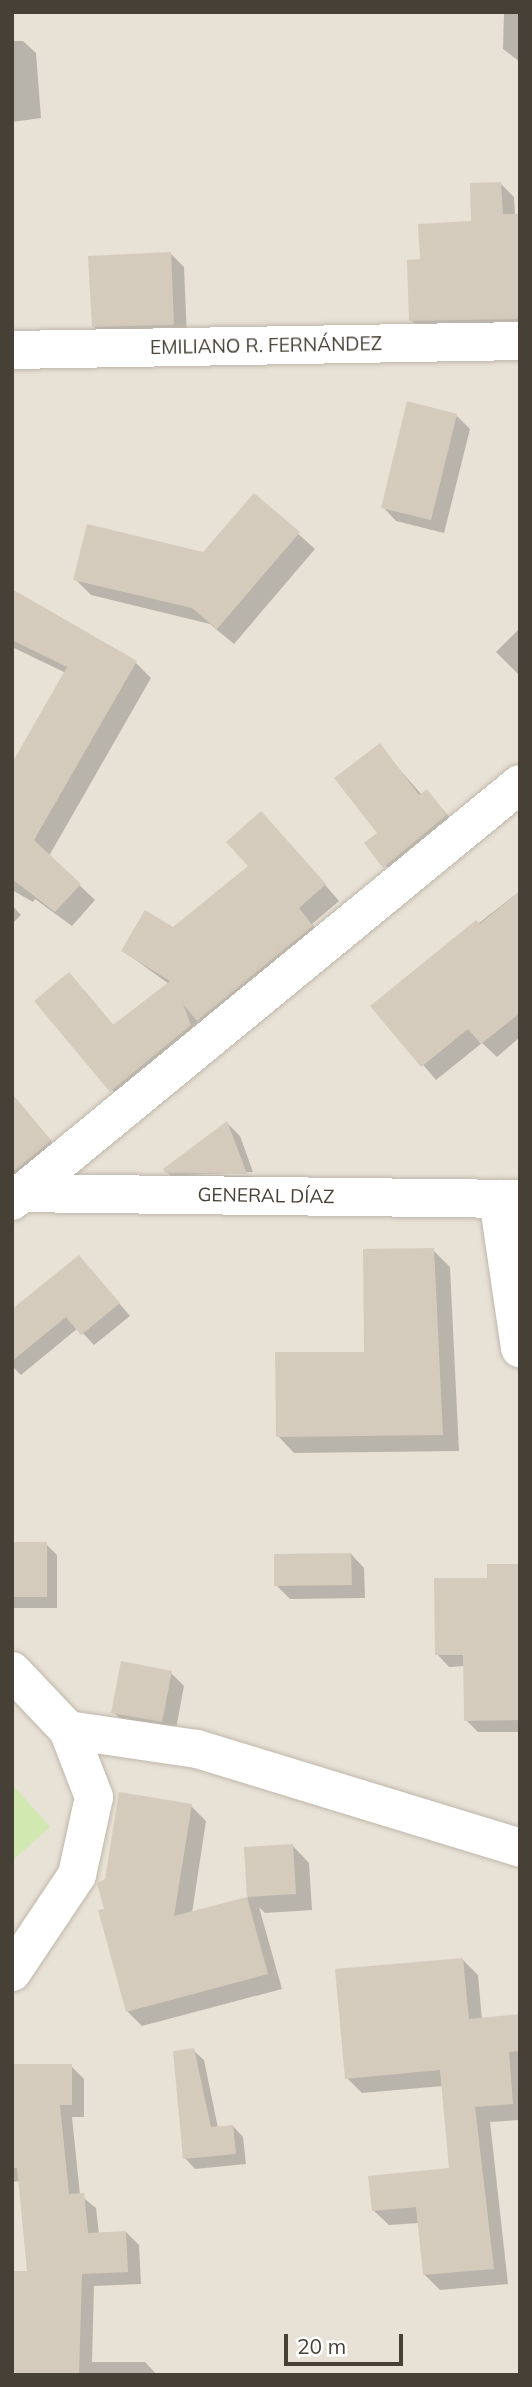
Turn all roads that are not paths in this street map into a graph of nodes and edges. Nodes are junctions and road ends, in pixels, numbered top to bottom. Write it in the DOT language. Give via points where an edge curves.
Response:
graph roads {
  1 [pos="520,341"];
  2 [pos="12,350"];
  3 [pos="520,783"];
  4 [pos="15,1196"];
  5 [pos="509,1199"];
  6 [pos="520,1348"];
  7 [pos="12,1671"];
  8 [pos="68,1730"];
  9 [pos="520,1848"];
  10 [pos="12,1972"];
  1 -- 2 [label="street, EMILIANO R. FERNÁNDEZ"];
  3 -- 4 [label="street"];
  4 -- 5 [label="street, GENERAL DÍAZ"];
  5 -- 6 [label="street"];
  7 -- 8 [label="street"];
  8 -- 9 [label="street" via="197,1749"];
  8 -- 10 [label="street" via="94,1797 77,1875"];
}
